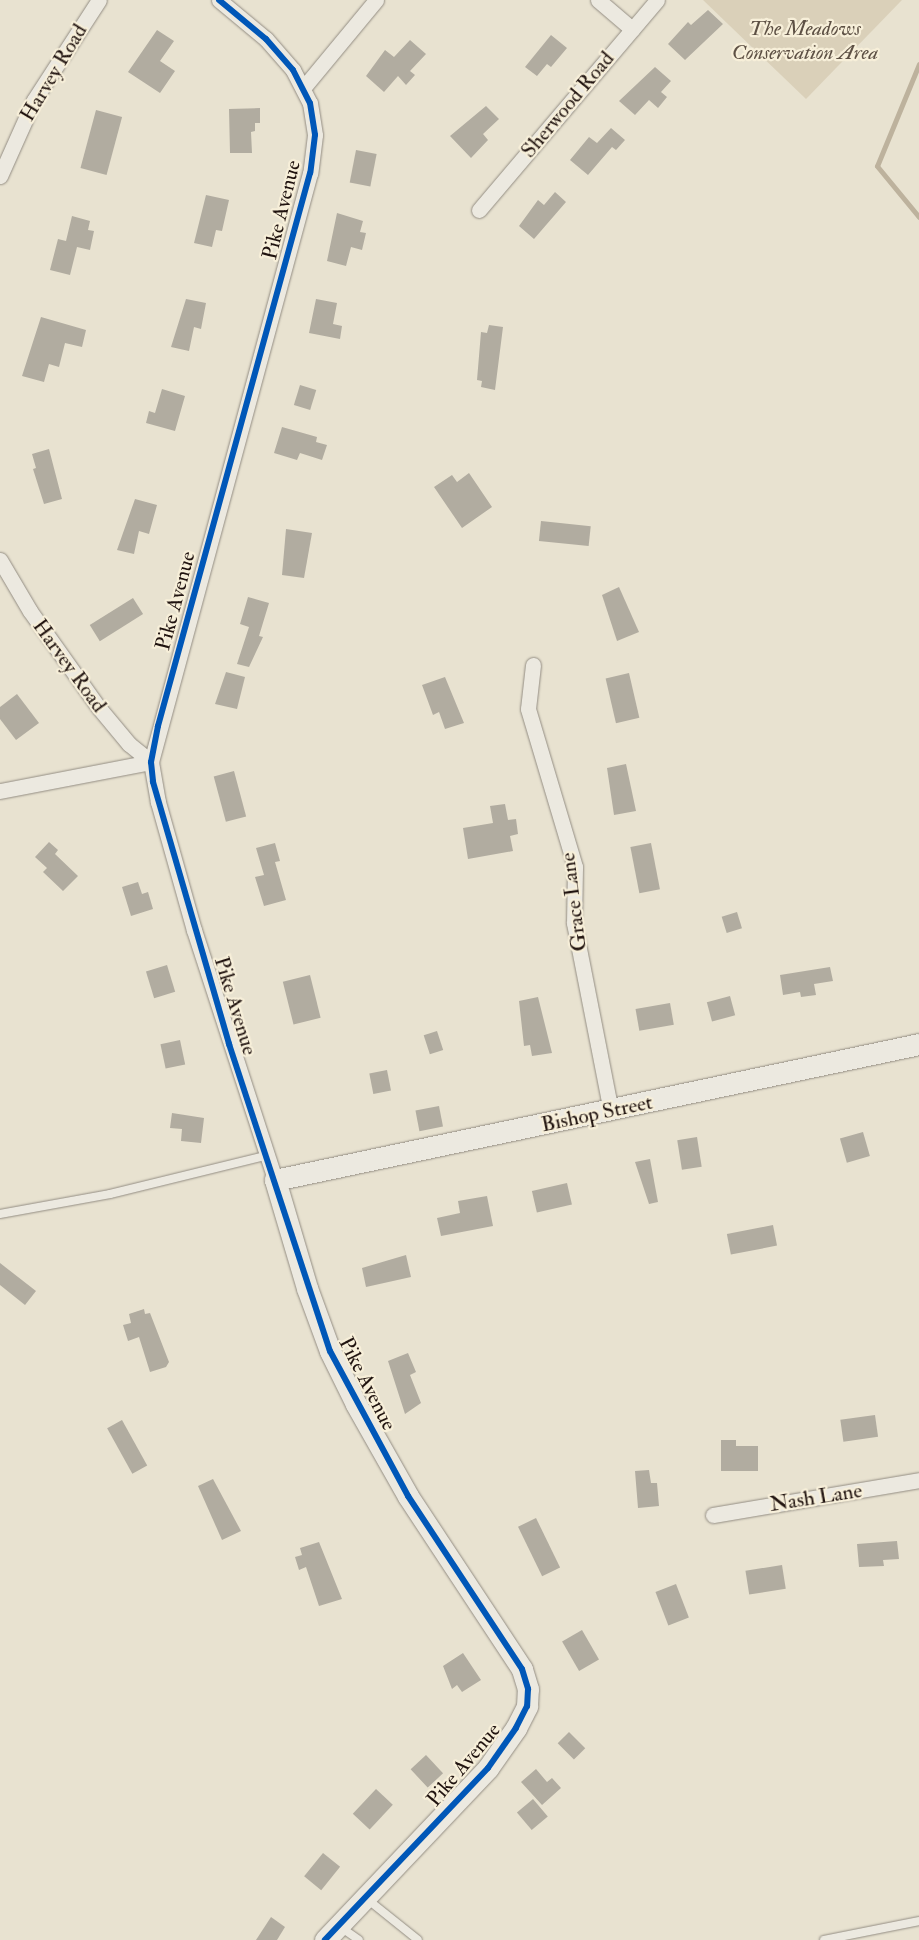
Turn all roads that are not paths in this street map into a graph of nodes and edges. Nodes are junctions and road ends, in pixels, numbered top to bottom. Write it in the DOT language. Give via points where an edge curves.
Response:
graph roads {
  1 [pos="100,0"];
  2 [pos="219,0"];
  3 [pos="376,0"];
  4 [pos="598,0"];
  5 [pos="657,0"];
  6 [pos="632,29"];
  7 [pos="304,87"];
  8 [pos="0,176"];
  9 [pos="479,210"];
  10 [pos="0,560"];
  11 [pos="533,665"];
  12 [pos="151,762"];
  13 [pos="0,791"];
  14 [pos="919,1044"];
  15 [pos="611,1111"];
  16 [pos="265,1156"];
  17 [pos="275,1180"];
  18 [pos="0,1214"];
  19 [pos="919,1480"];
  20 [pos="713,1515"];
  21 [pos="364,1896"];
  22 [pos="919,1921"];
  23 [pos="332,1932"];
  24 [pos="359,1940"];
  25 [pos="418,1940"];
  26 [pos="824,1940"];
  1 -- 8 [label="street, Harvey Road" via="34,100"];
  2 -- 7 [label="street, Pike Avenue" via="278,52"];
  3 -- 7 [label="street"];
  4 -- 6 [label="street"];
  5 -- 6 [label="street, Sherwood Road"];
  6 -- 9 [label="street, Sherwood Road"];
  7 -- 12 [label="street, Pike Avenue" via="315,118 310,173"];
  10 -- 12 [label="street, Harvey Road" via="30,611 99,708 129,744"];
  11 -- 15 [label="street, Grace Lane" via="528,709 575,867 574,923"];
  12 -- 13 [label="street"];
  12 -- 16 [label="street, Pike Avenue" via="155,788 194,930"];
  14 -- 15 [label="street, Bishop Street"];
  15 -- 17 [label="street, Bishop Street"];
  16 -- 17 [label="street, Pike Avenue"];
  16 -- 18 [label="lane" via="110,1194"];
  17 -- 21 [label="street, Pike Avenue" via="307,1288 351,1395 408,1496 522,1669 528,1689 527,1706 516,1728 488,1768"];
  19 -- 20 [label="street, Nash Lane"];
  21 -- 23 [label="street, Pike Avenue"];
  21 -- 25 [label="lane"];
  22 -- 26 [label="lane"];
  23 -- 24 [label="lane"];
}
